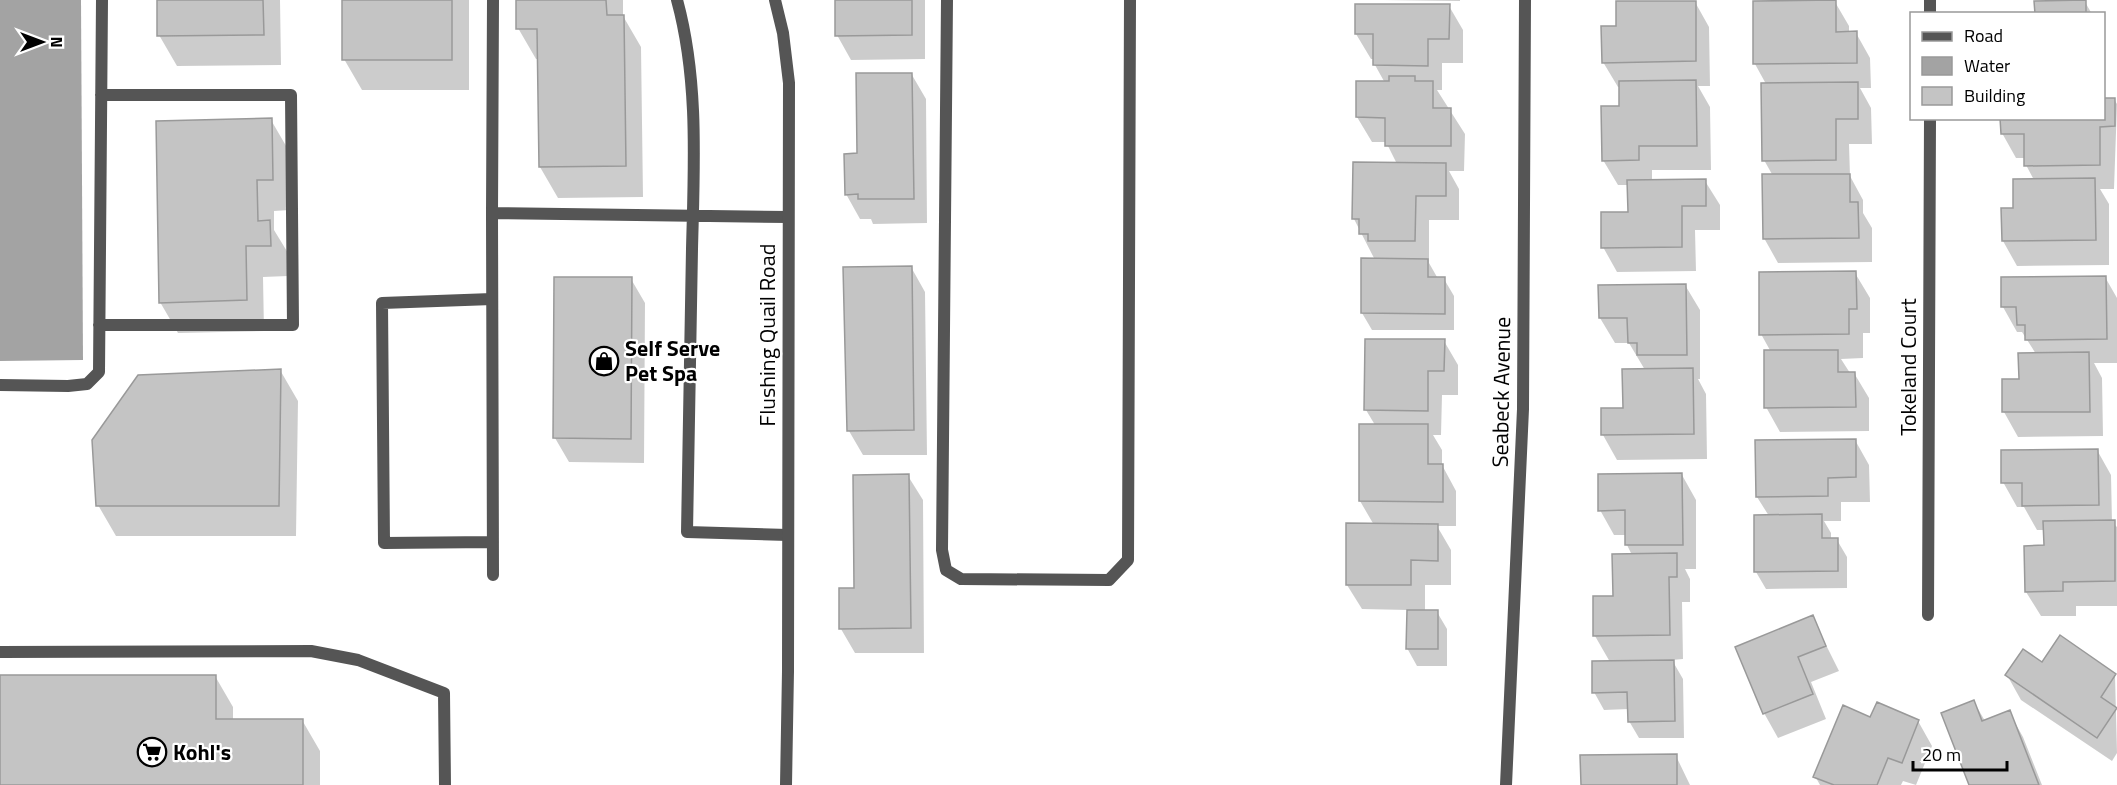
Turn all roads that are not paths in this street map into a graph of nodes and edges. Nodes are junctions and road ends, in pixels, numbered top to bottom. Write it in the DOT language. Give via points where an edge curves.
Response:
graph roads {
  1 [pos="102,0"];
  2 [pos="493,0"];
  3 [pos="677,0"];
  4 [pos="775,0"];
  5 [pos="947,0"];
  6 [pos="1130,0"];
  7 [pos="1525,0"];
  8 [pos="101,95"];
  9 [pos="1930,120"];
  10 [pos="492,213"];
  11 [pos="693,215"];
  12 [pos="788,217"];
  13 [pos="492,300"];
  14 [pos="99,325"];
  15 [pos="0,385"];
  16 [pos="788,535"];
  17 [pos="493,542"];
  18 [pos="493,575"];
  19 [pos="1928,615"];
  20 [pos="0,652"];
  21 [pos="445,785"];
  22 [pos="786,785"];
  23 [pos="1506,785"];
  1 -- 8 [label="street"];
  2 -- 10 [label="street"];
  3 -- 11 [label="street" via="688,39 692,84"];
  4 -- 12 [label="street, Flushing Quail Road" via="789,83"];
  5 -- 6 [label="street" via="942,336 942,550 946,570 961,579 1109,580 1128,560"];
  7 -- 23 [label="street, Seabeck Avenue" via="1523,409"];
  8 -- 14 [label="street"];
  8 -- 14 [label="street" via="291,95 293,325"];
  9 -- 19 [label="street, Tokeland Court"];
  10 -- 11 [label="street"];
  10 -- 13 [label="street"];
  11 -- 12 [label="street"];
  11 -- 16 [label="street" via="687,532"];
  12 -- 16 [label="street, Flushing Quail Road"];
  13 -- 17 [label="street"];
  13 -- 17 [label="street" via="382,303 384,543"];
  14 -- 15 [label="street" via="99,372 87,384"];
  16 -- 22 [label="street, Flushing Quail Road"];
  17 -- 18 [label="street"];
  20 -- 21 [label="street" via="310,651 358,660 444,693"];
}
